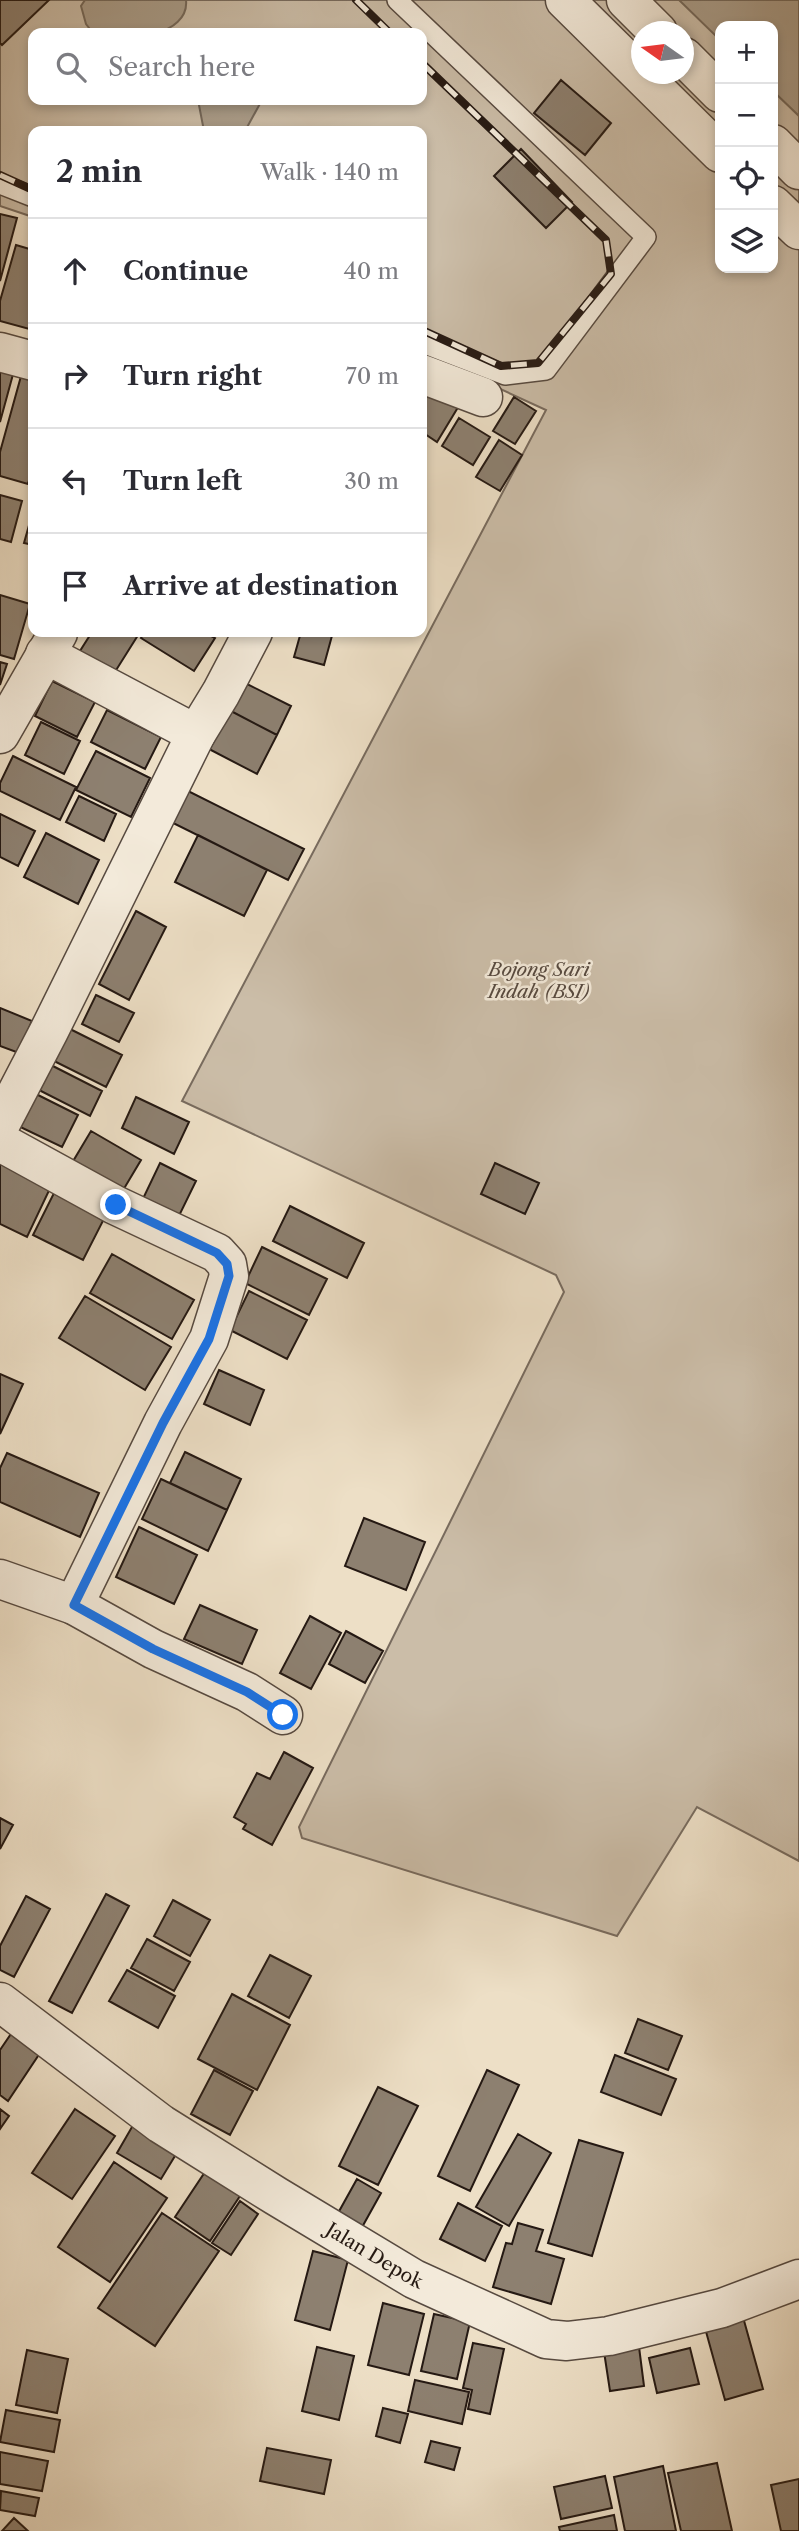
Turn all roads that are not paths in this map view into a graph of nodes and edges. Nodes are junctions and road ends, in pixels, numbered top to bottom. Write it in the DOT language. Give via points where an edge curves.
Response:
graph roads {
  1 [pos="397,0"];
  2 [pos="565,0"];
  3 [pos="626,0"];
  4 [pos="647,21"];
  5 [pos="426,28"];
  6 [pos="427,29"];
  7 [pos="694,67"];
  8 [pos="715,88"];
  9 [pos="715,148"];
  10 [pos="0,184"];
  11 [pos="28,195"];
  12 [pos="778,210"];
  13 [pos="799,230"];
  14 [pos="427,345"];
  15 [pos="0,352"];
  16 [pos="28,360"];
  17 [pos="427,376"];
  18 [pos="483,397"];
  19 [pos="250,637"];
  20 [pos="52,643"];
  21 [pos="0,734"];
  22 [pos="196,734"];
  23 [pos="0,1125"];
  24 [pos="0,1142"];
  25 [pos="0,1579"];
  26 [pos="74,1605"];
  27 [pos="283,1715"];
  28 [pos="0,2001"];
  29 [pos="799,2279"];
  1 -- 5 [label="lane"];
  2 -- 9 [label="street"];
  3 -- 4 [label="street"];
  6 -- 14 [label="lane" via="646,237 546,370 505,375"];
  7 -- 8 [label="street"];
  10 -- 11 [label="lane"];
  12 -- 13 [label="street"];
  15 -- 16 [label="street"];
  17 -- 18 [label="street"];
  19 -- 22 [label="street"];
  20 -- 21 [label="street"];
  20 -- 22 [label="street"];
  22 -- 23 [label="street"];
  24 -- 26 [label="street" via="217,1253 227,1264 229,1276 209,1339"];
  25 -- 26 [label="street"];
  26 -- 27 [label="street" via="153,1649 247,1692"];
  28 -- 29 [label="street, Jalan Depok" via="161,2124 276,2196 414,2279 546,2339 609,2336 722,2308"];
}
